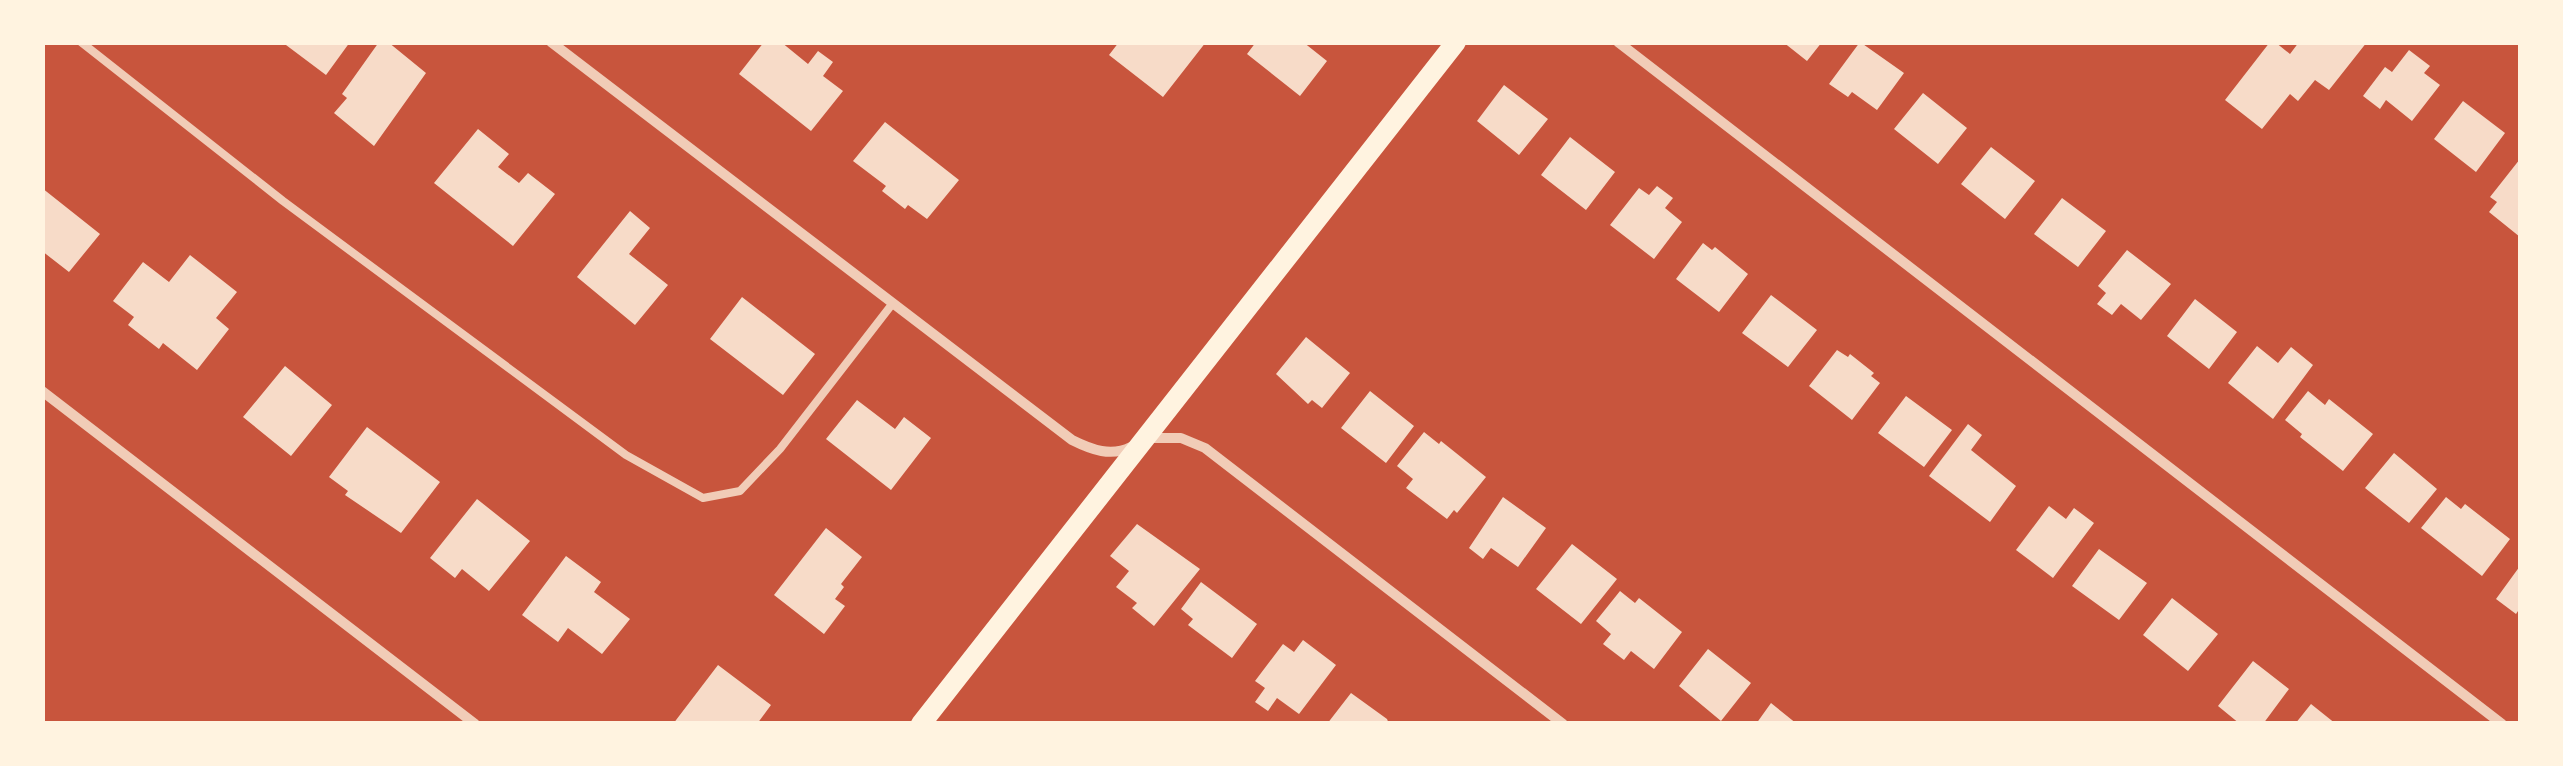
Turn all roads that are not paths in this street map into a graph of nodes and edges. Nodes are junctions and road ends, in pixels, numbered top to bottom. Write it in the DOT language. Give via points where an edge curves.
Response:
graph roads {
  1 [pos="81,42"];
  2 [pos="552,42"];
  3 [pos="1456,42"];
  4 [pos="1618,42"];
  5 [pos="893,303"];
  6 [pos="42,391"];
  7 [pos="1146,438"];
  8 [pos="475,724"];
  9 [pos="922,724"];
  10 [pos="1563,724"];
  11 [pos="2502,724"];
  1 -- 5 [label="lane" via="626,456 703,498 740,491"];
  2 -- 5 [label="street"];
  3 -- 7 [label="main road"];
  4 -- 11 [label="street"];
  5 -- 7 [label="street" via="1072,440 1117,453"];
  6 -- 8 [label="street"];
  7 -- 9 [label="main road"];
  7 -- 10 [label="street" via="1180,438 1205,448"];
}
